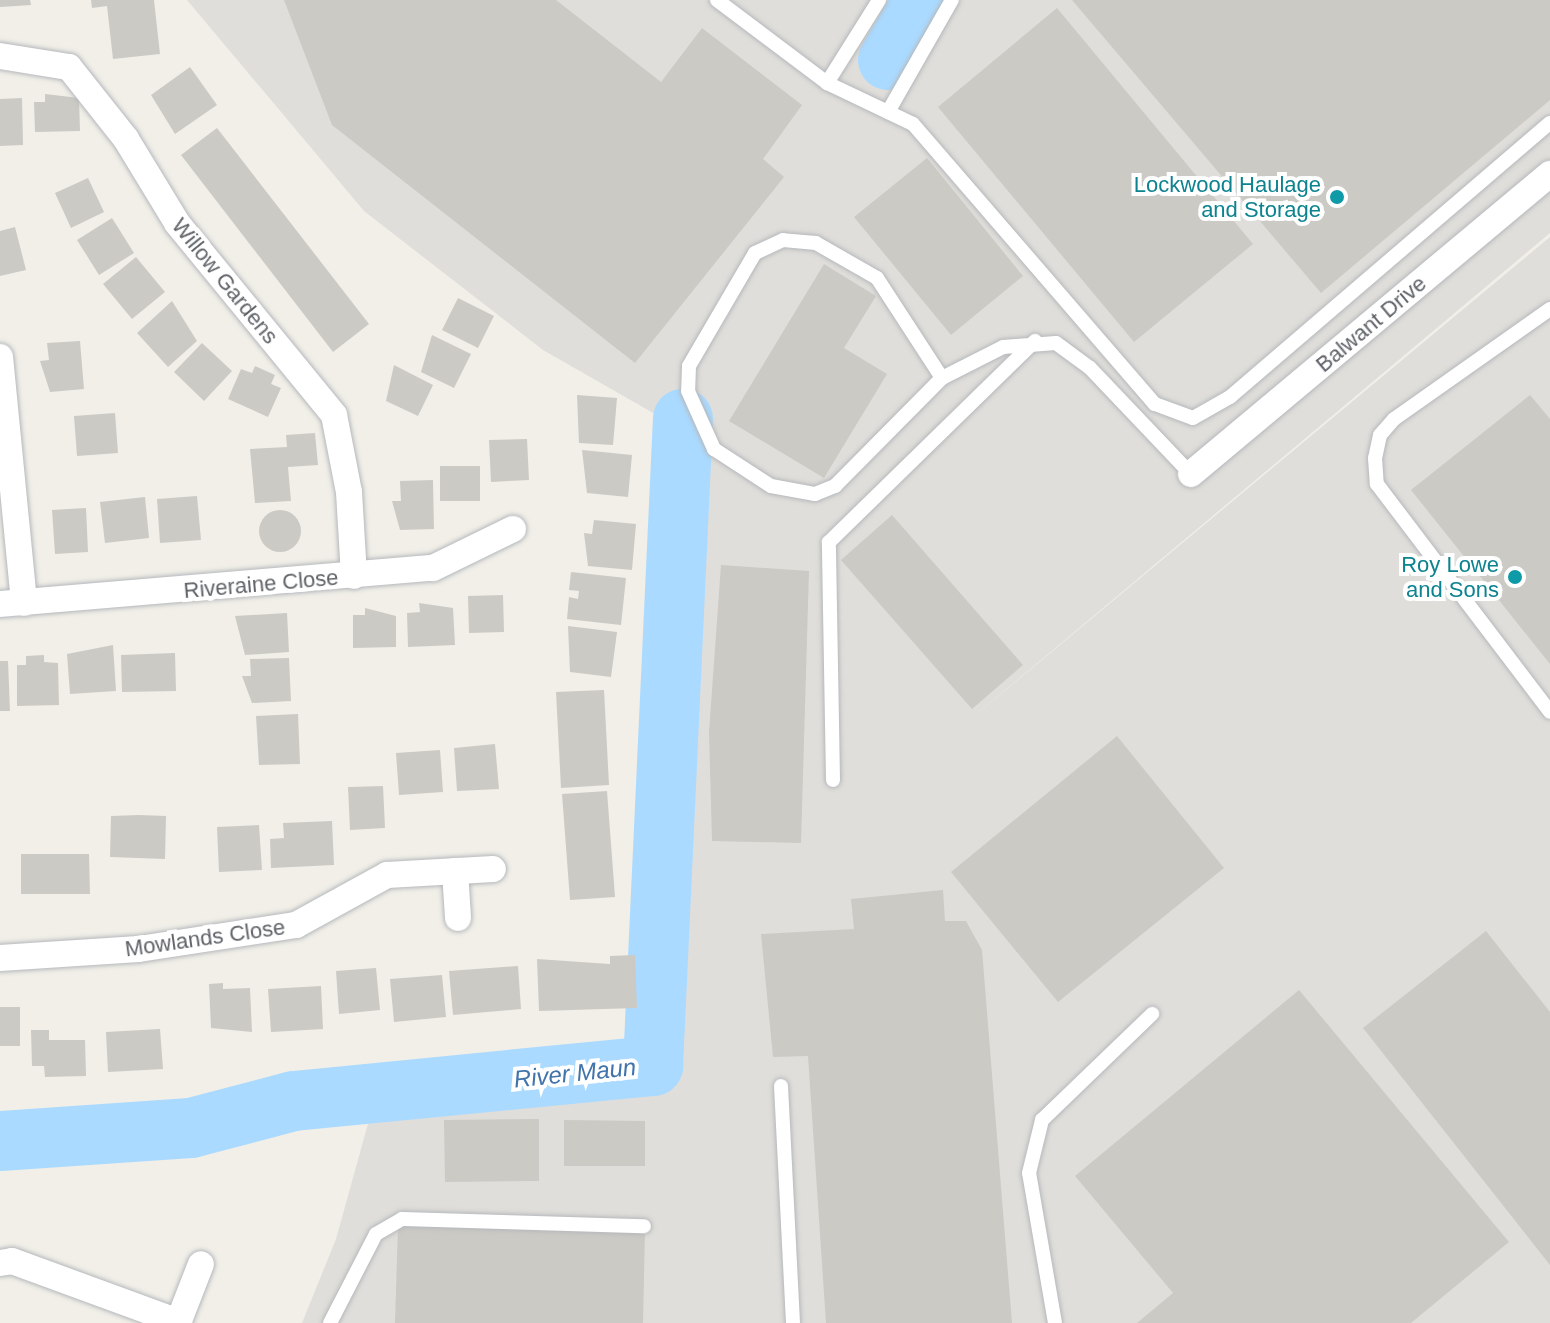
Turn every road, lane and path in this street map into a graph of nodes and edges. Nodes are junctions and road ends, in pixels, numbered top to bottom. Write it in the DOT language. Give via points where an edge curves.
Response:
graph roads {
  1 [pos="717,0"];
  2 [pos="879,0"];
  3 [pos="952,0"];
  4 [pos="0,56"];
  5 [pos="827,83"];
  6 [pos="888,112"];
  7 [pos="1550,123"];
  8 [pos="1550,174"];
  9 [pos="1550,309"];
  10 [pos="1035,340"];
  11 [pos="0,357"];
  12 [pos="942,378"];
  13 [pos="1191,474"];
  14 [pos="513,529"];
  15 [pos="354,576"];
  16 [pos="12,604"];
  17 [pos="1550,712"];
  18 [pos="833,780"];
  19 [pos="493,869"];
  20 [pos="455,871"];
  21 [pos="458,918"];
  22 [pos="0,958"];
  23 [pos="1152,1014"];
  24 [pos="781,1086"];
  25 [pos="644,1226"];
  26 [pos="0,1263"];
  27 [pos="201,1264"];
  28 [pos="178,1322"];
  29 [pos="330,1323"];
  30 [pos="793,1323"];
  31 [pos="1055,1323"];
  1 -- 5 [label="lane"];
  2 -- 5 [label="lane"];
  3 -- 6 [label="lane"];
  4 -- 15 [label="street, Willow Gardens" via="69,67 126,139 177,223 334,415"];
  5 -- 6 [label="lane"];
  6 -- 7 [label="lane" via="944,153 1155,404 1193,418 1230,397"];
  8 -- 13 [label="street, Balwant Drive"];
  9 -- 17 [label="lane" via="1394,419 1380,435 1375,458 1377,484"];
  10 -- 12 [label="lane"];
  10 -- 13 [label="lane" via="1074,352"];
  10 -- 18 [label="lane" via="829,542"];
  11 -- 16 [label="street"];
  12 -- 12 [label="lane" via="877,278 816,243 783,240 755,253 689,366 688,391 714,449 771,486 815,494 835,486"];
  14 -- 15 [label="street, Riveraine Close" via="433,568"];
  15 -- 16 [label="street, Riveraine Close"];
  19 -- 20 [label="street, Mowlands Close"];
  20 -- 21 [label="street"];
  20 -- 22 [label="street, Mowlands Close" via="387,875 296,925 139,949"];
  23 -- 31 [label="lane" via="1042,1120 1029,1173"];
  24 -- 30 [label="lane"];
  25 -- 29 [label="lane" via="402,1219 376,1234"];
  26 -- 28 [label="street" via="12,1261"];
  27 -- 28 [label="street"];
}
